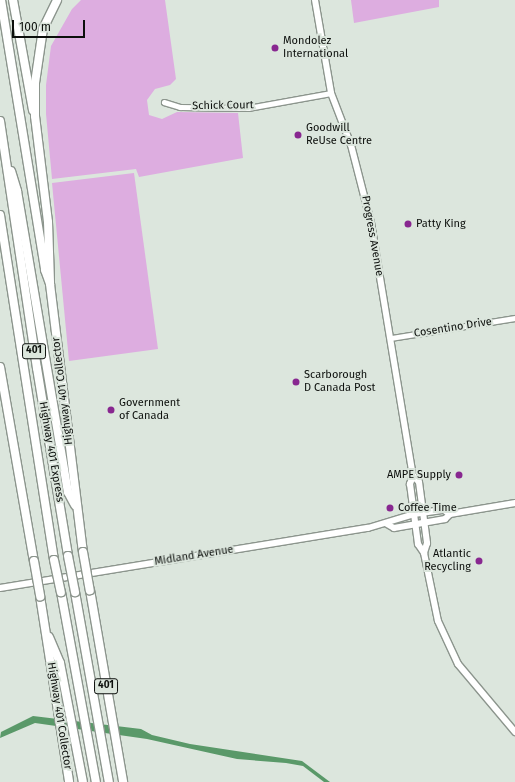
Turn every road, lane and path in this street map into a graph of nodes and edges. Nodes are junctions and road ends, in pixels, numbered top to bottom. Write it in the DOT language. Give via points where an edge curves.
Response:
graph roads {
  1 [pos="1,0"];
  2 [pos="13,0"];
  3 [pos="57,0"];
  4 [pos="315,0"];
  5 [pos="331,93"];
  6 [pos="164,102"];
  7 [pos="35,116"];
  8 [pos="0,121"];
  9 [pos="4,147"];
  10 [pos="0,215"];
  11 [pos="50,284"];
  12 [pos="515,318"];
  13 [pos="391,338"];
  14 [pos="0,368"];
  15 [pos="413,476"];
  16 [pos="515,503"];
  17 [pos="77,509"];
  18 [pos="423,513"];
  19 [pos="414,514"];
  20 [pos="450,514"];
  21 [pos="425,522"];
  22 [pos="387,524"];
  23 [pos="416,524"];
  24 [pos="424,553"];
  25 [pos="0,588"];
  26 [pos="45,625"];
  27 [pos="515,732"];
  28 [pos="69,782"];
  29 [pos="83,782"];
  30 [pos="96,782"];
  31 [pos="109,782"];
  32 [pos="123,782"];
  1 -- 11 [label="highway, Highway 401 Collector / 401" via="45,270"];
  2 -- 7 [label="highway"];
  3 -- 7 [label="highway" via="42,29 38,45"];
  4 -- 5 [label="main road, Progress Avenue"];
  5 -- 6 [label="street, Schick Court" via="248,108 180,107"];
  5 -- 13 [label="main road, Progress Avenue" via="362,181"];
  7 -- 11 [label="highway" via="48,222"];
  8 -- 9 [label="highway, Highway 401 Express / 401"];
  9 -- 17 [label="highway" via="17,191 68,492"];
  9 -- 31 [label="highway, Highway 401 Express / 401, bridge" via="36,368"];
  10 -- 30 [label="highway, Highway 401 Express / 401, bridge" via="54,560"];
  11 -- 17 [label="highway, Highway 401 Collector / 401"];
  12 -- 13 [label="street, Cosentino Drive"];
  13 -- 15 [label="main road, Progress Avenue"];
  14 -- 26 [label="highway, Highway 401 Collector, bridge"];
  15 -- 18 [label="main road, Progress Avenue" via="419,482"];
  15 -- 19 [label="main road, Progress Avenue" via="410,484"];
  16 -- 20 [label="main road, Midland Avenue"];
  17 -- 32 [label="highway, Highway 401 Collector / 401, bridge"];
  18 -- 19 [label="main road, Midland Avenue"];
  18 -- 20 [label="main road, Midland Avenue" via="444,510"];
  18 -- 21 [label="main road, Progress Avenue"];
  19 -- 22 [label="main road, Midland Avenue" via="392,519"];
  19 -- 23 [label="main road, Progress Avenue"];
  20 -- 21 [label="main road, Midland Avenue" via="445,519"];
  21 -- 23 [label="main road, Midland Avenue"];
  21 -- 24 [label="main road, Progress Avenue" via="427,543"];
  22 -- 23 [label="main road, Midland Avenue" via="394,528"];
  22 -- 25 [label="main road, Midland Avenue"];
  23 -- 24 [label="main road, Progress Avenue" via="418,544"];
  24 -- 27 [label="main road, Progress Avenue" via="438,621 456,658"];
  26 -- 28 [label="highway, Highway 401 Collector"];
  26 -- 29 [label="highway" via="60,663"];
}
